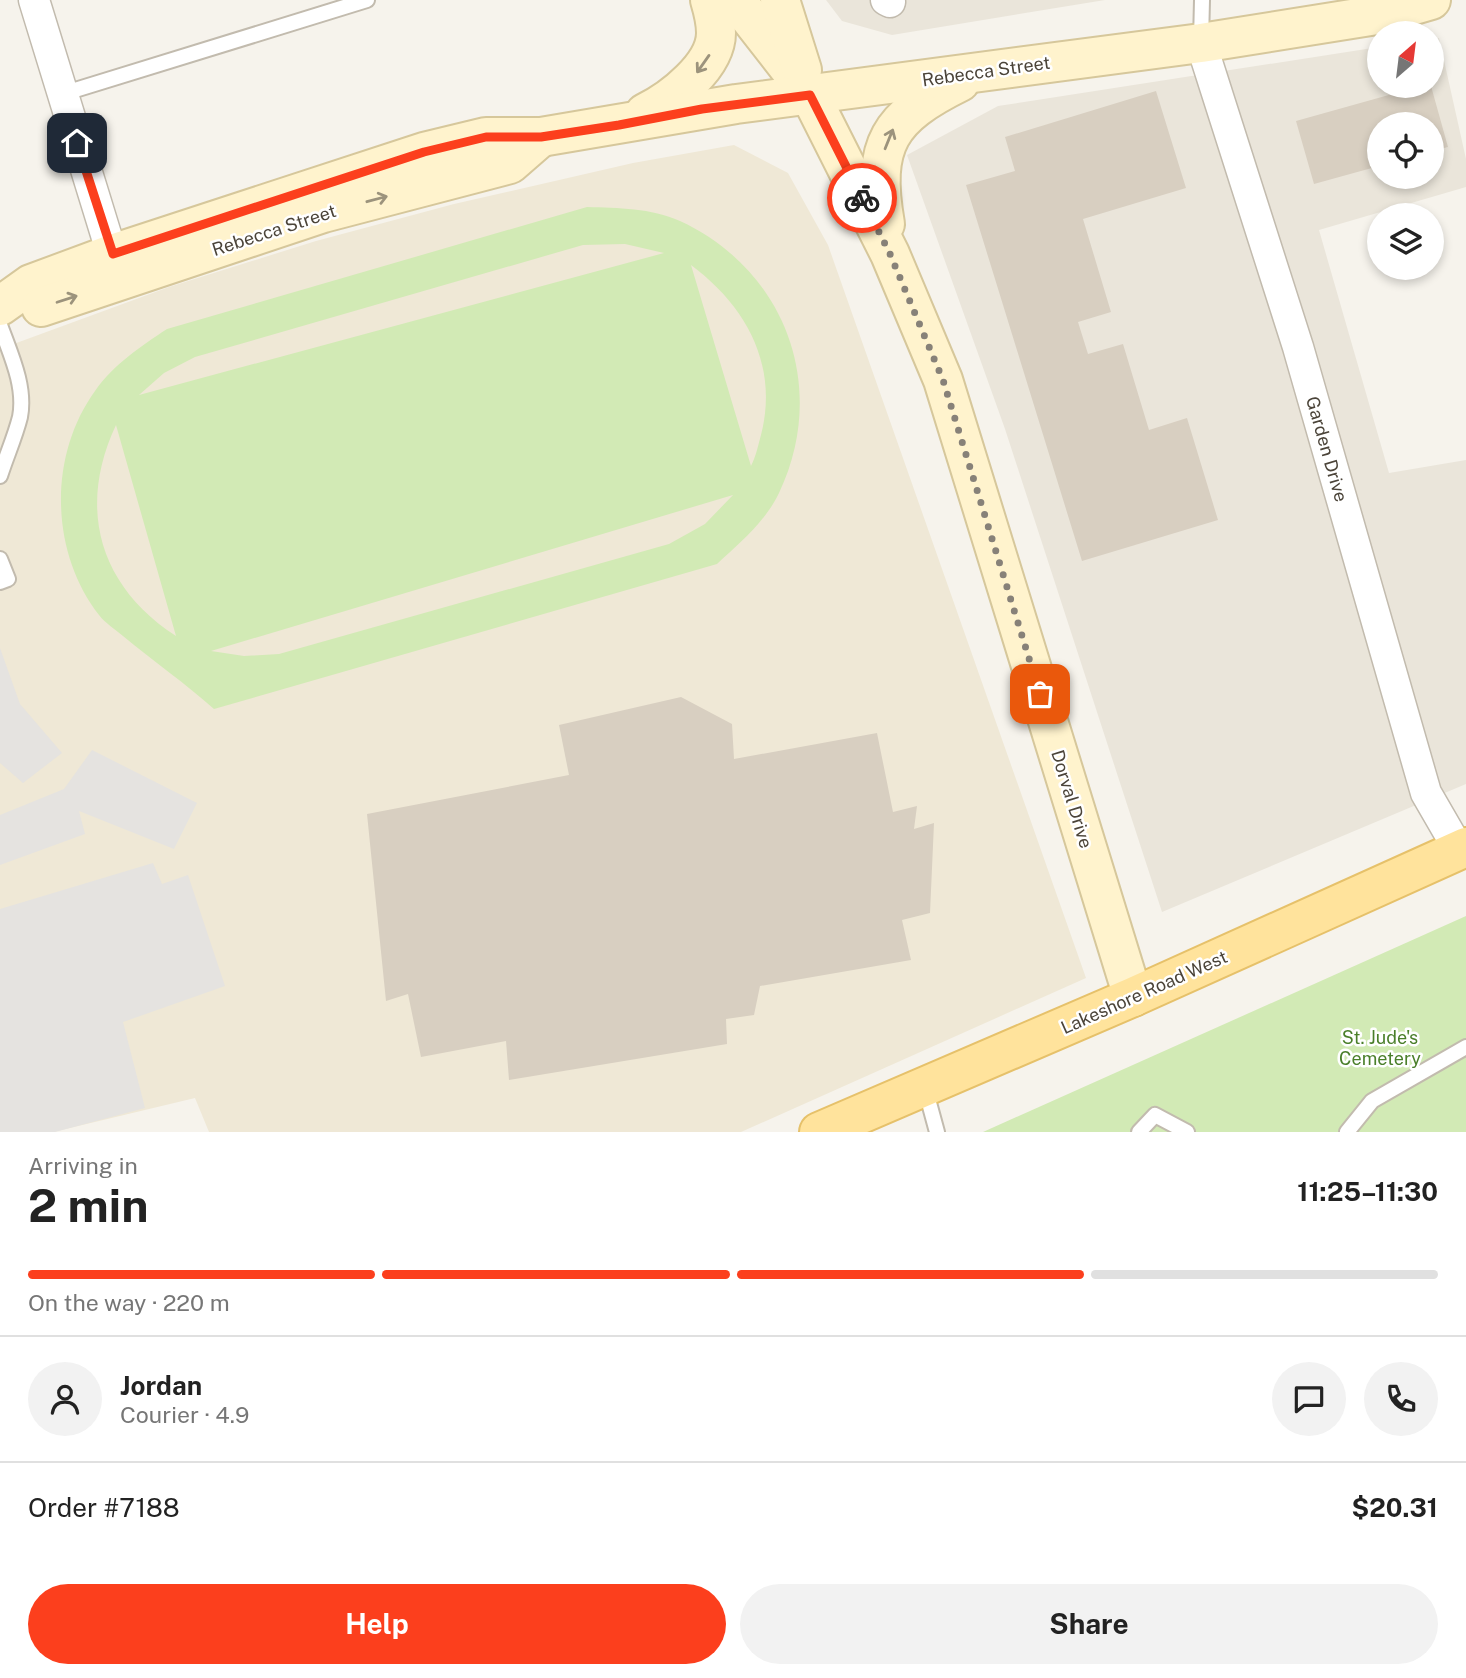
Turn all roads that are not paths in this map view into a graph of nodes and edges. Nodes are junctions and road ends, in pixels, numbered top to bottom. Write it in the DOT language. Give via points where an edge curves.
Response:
graph roads {
  1 [pos="34,0"];
  2 [pos="367,0"];
  3 [pos="710,0"];
  4 [pos="736,0"];
  5 [pos="780,0"];
  6 [pos="1202,0"];
  7 [pos="1431,0"];
  8 [pos="1201,43"];
  9 [pos="984,70"];
  10 [pos="62,93"];
  11 [pos="810,95"];
  12 [pos="619,125"];
  13 [pos="541,137"];
  14 [pos="113,254"];
  15 [pos="890,254"];
  16 [pos="0,307"];
  17 [pos="0,325"];
  18 [pos="0,476"];
  19 [pos="0,559"];
  20 [pos="0,582"];
  21 [pos="1462,853"];
  22 [pos="1133,997"];
  23 [pos="1466,1047"];
  24 [pos="925,1087"];
  25 [pos="819,1132"];
  26 [pos="937,1132"];
  27 [pos="1139,1132"];
  28 [pos="1187,1132"];
  29 [pos="1347,1132"];
  1 -- 10 [label="street"];
  2 -- 10 [label="lane"];
  3 -- 12 [label="main road, one-way" via="716,34 709,56 685,85 660,105"];
  4 -- 11 [label="main road, Dorval Drive"];
  5 -- 11 [label="main road, Dorval Drive"];
  6 -- 8 [label="lane"];
  7 -- 8 [label="main road, Rebecca Street" via="1382,14"];
  8 -- 9 [label="main road, Rebecca Street"];
  8 -- 21 [label="street, Garden Drive" via="1298,347 1426,793"];
  9 -- 11 [label="main road, Rebecca Street"];
  15 -- 9 [label="main road, one-way" via="879,192 890,135 910,111"];
  10 -- 14 [label="street"];
  11 -- 12 [label="main road, Rebecca Street"];
  11 -- 15 [label="main road, Dorval Drive"];
  12 -- 13 [label="main road, Rebecca Street"];
  13 -- 14 [label="main road, Rebecca Street" via="486,137 424,152"];
  16 -- 13 [label="main road, Rebecca Street, one-way" via="42,307 323,213 510,164"];
  14 -- 16 [label="main road, Rebecca Street" via="31,284"];
  15 -- 22 [label="main road, Dorval Drive" via="943,380"];
  17 -- 18 [label="lane" via="21,402"];
  19 -- 20 [label="lane" via="8,579"];
  21 -- 22 [label="main road, Lakeshore Road West"];
  22 -- 24 [label="main road, Lakeshore Road West"];
  23 -- 29 [label="lane" via="1372,1101"];
  24 -- 25 [label="main road, Lakeshore Road West"];
  24 -- 26 [label="lane"];
  27 -- 28 [label="lane" via="1155,1115"];
}
